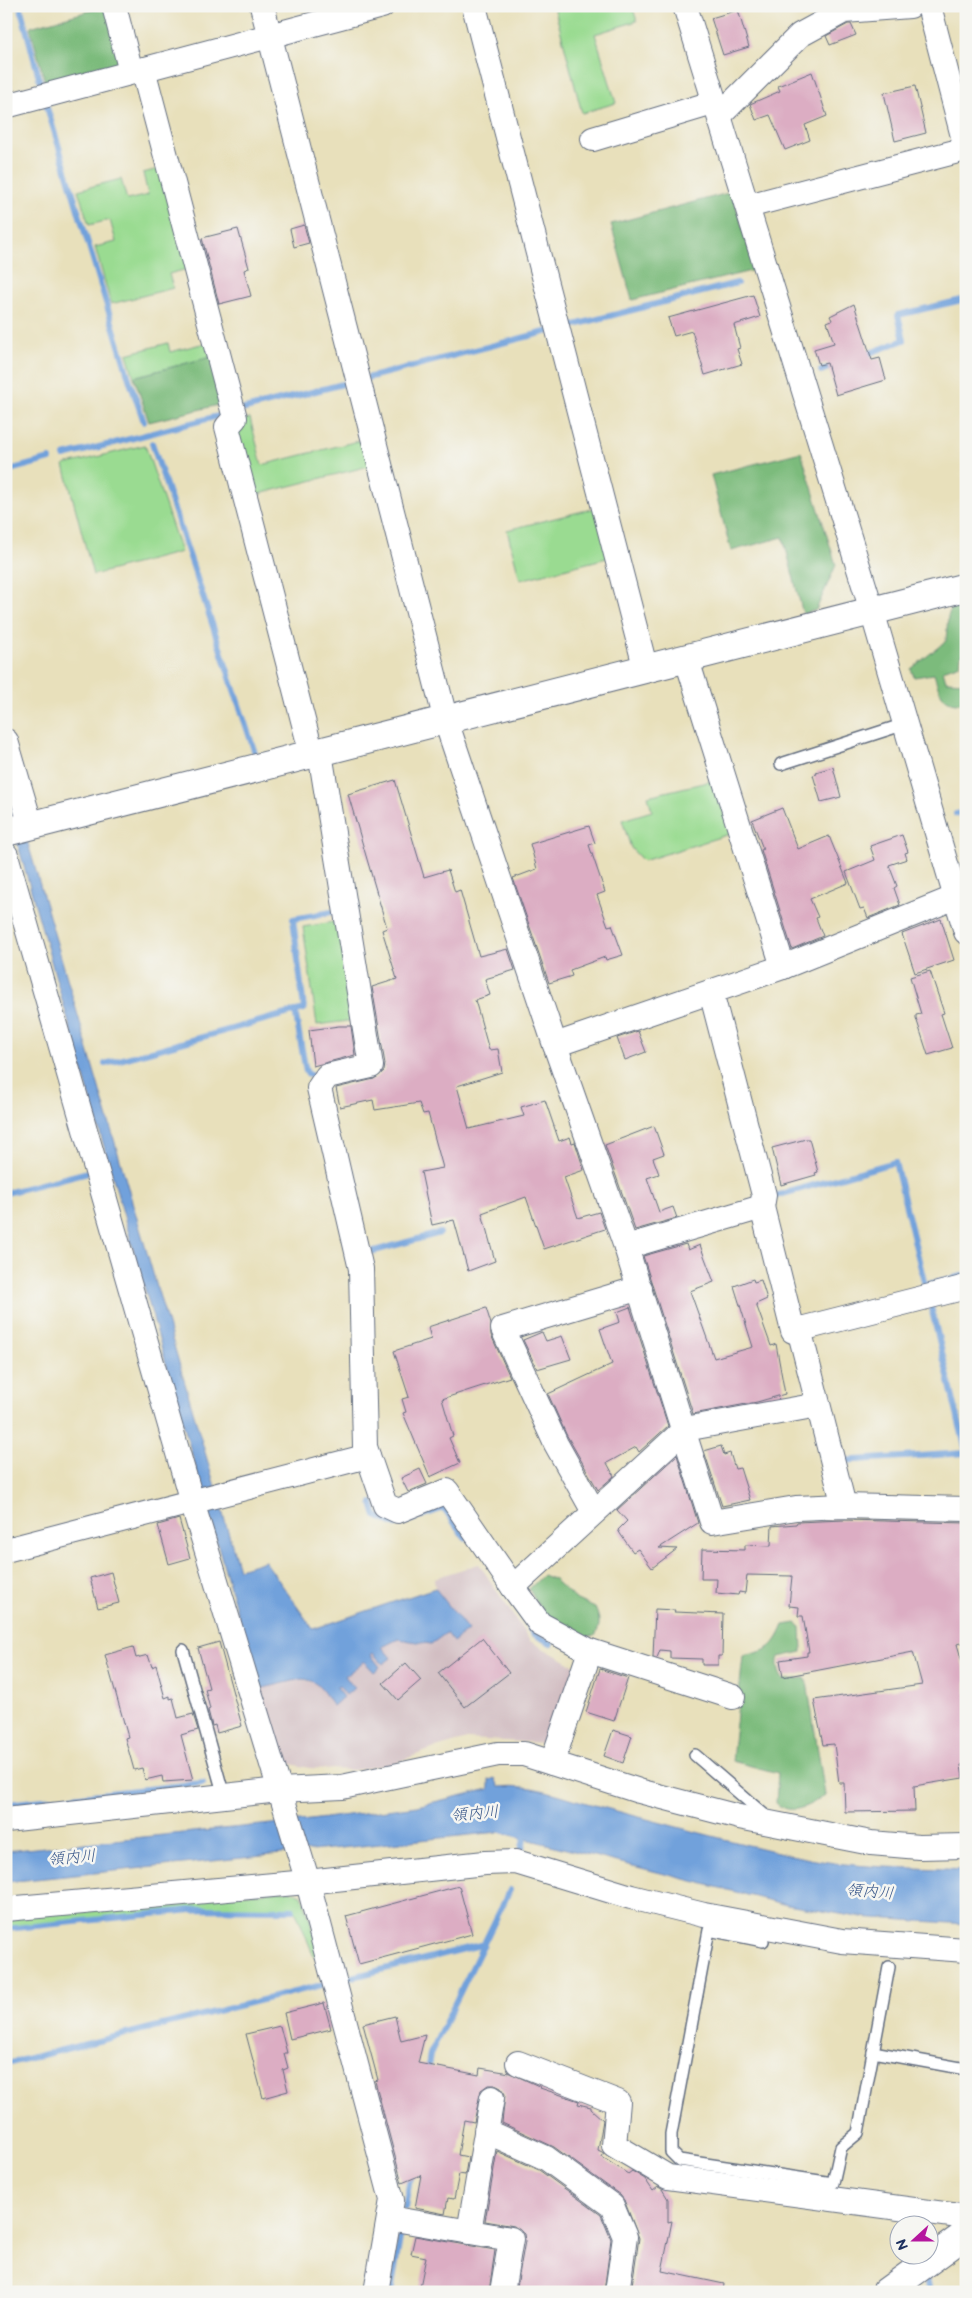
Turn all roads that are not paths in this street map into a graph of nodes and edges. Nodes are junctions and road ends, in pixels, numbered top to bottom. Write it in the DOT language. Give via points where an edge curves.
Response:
graph roads {
  1 [pos="114,6"];
  2 [pos="262,6"];
  3 [pos="382,6"];
  4 [pos="474,6"];
  5 [pos="686,6"];
  6 [pos="910,6"];
  7 [pos="929,6"];
  8 [pos="844,9"];
  9 [pos="270,35"];
  10 [pos="137,70"];
  11 [pos="6,106"];
  12 [pos="718,108"];
  13 [pos="593,139"];
  14 [pos="966,148"];
  15 [pos="748,206"];
  16 [pos="966,587"];
  17 [pos="872,611"];
  18 [pos="686,660"];
  19 [pos="646,670"];
  20 [pos="446,721"];
  21 [pos="905,724"];
  22 [pos="6,741"];
  23 [pos="316,754"];
  24 [pos="781,764"];
  25 [pos="16,834"];
  26 [pos="956,897"];
  27 [pos="966,932"];
  28 [pos="783,967"];
  29 [pos="711,992"];
  30 [pos="555,1045"];
  31 [pos="762,1207"];
  32 [pos="626,1247"];
  33 [pos="966,1287"];
  34 [pos="640,1288"];
  35 [pos="799,1329"];
  36 [pos="818,1405"];
  37 [pos="684,1429"];
  38 [pos="368,1456"];
  39 [pos="205,1499"];
  40 [pos="844,1506"];
  41 [pos="966,1509"];
  42 [pos="594,1512"];
  43 [pos="6,1550"];
  44 [pos="513,1587"];
  45 [pos="184,1650"];
  46 [pos="590,1651"];
  47 [pos="733,1697"];
  48 [pos="695,1755"];
  49 [pos="552,1762"];
  50 [pos="280,1794"];
  51 [pos="224,1796"];
  52 [pos="6,1820"];
  53 [pos="775,1824"];
  54 [pos="966,1846"];
  55 [pos="307,1880"];
  56 [pos="6,1910"];
  57 [pos="762,1941"];
  58 [pos="966,1950"];
  59 [pos="889,1967"];
  60 [pos="873,2052"];
  61 [pos="518,2064"];
  62 [pos="966,2069"];
  63 [pos="492,2098"];
  64 [pos="486,2131"];
  65 [pos="389,2218"];
  66 [pos="966,2223"];
  67 [pos="469,2232"];
  68 [pos="966,2234"];
  69 [pos="376,2292"];
  70 [pos="502,2292"];
  71 [pos="617,2292"];
  72 [pos="886,2292"];
  1 -- 10 [label="street"];
  2 -- 9 [label="street"];
  3 -- 9 [label="street"];
  4 -- 19 [label="street"];
  5 -- 12 [label="street"];
  6 -- 8 [label="street"];
  7 -- 14 [label="street"];
  8 -- 12 [label="street" via="800,35"];
  9 -- 10 [label="street"];
  9 -- 20 [label="street"];
  10 -- 11 [label="street"];
  10 -- 23 [label="street" via="235,418 227,427"];
  12 -- 13 [label="street"];
  12 -- 15 [label="street"];
  14 -- 15 [label="street"];
  15 -- 17 [label="street"];
  16 -- 17 [label="street"];
  17 -- 18 [label="street"];
  17 -- 21 [label="street"];
  18 -- 19 [label="street"];
  18 -- 28 [label="street"];
  19 -- 20 [label="street"];
  20 -- 23 [label="street"];
  20 -- 30 [label="street"];
  21 -- 24 [label="lane"];
  21 -- 26 [label="street"];
  22 -- 25 [label="street"];
  23 -- 25 [label="street"];
  23 -- 38 [label="street" via="371,1066 327,1076 319,1088 361,1269 365,1447"];
  25 -- 39 [label="street"];
  26 -- 27 [label="street"];
  26 -- 28 [label="street"];
  28 -- 29 [label="street"];
  29 -- 30 [label="street"];
  29 -- 31 [label="street" via="764,1195"];
  30 -- 32 [label="street"];
  31 -- 32 [label="street"];
  31 -- 35 [label="street" via="792,1331"];
  32 -- 34 [label="street"];
  33 -- 35 [label="street"];
  34 -- 37 [label="street"];
  34 -- 42 [label="street" via="504,1329 556,1444"];
  35 -- 36 [label="street"];
  36 -- 37 [label="street"];
  36 -- 40 [label="street"];
  37 -- 40 [label="street" via="712,1522 796,1508"];
  37 -- 42 [label="street"];
  38 -- 39 [label="street"];
  38 -- 44 [label="street" via="385,1506 398,1511 447,1491"];
  39 -- 43 [label="street"];
  39 -- 50 [label="street"];
  40 -- 41 [label="street"];
  42 -- 44 [label="street"];
  44 -- 46 [label="street" via="540,1624"];
  45 -- 51 [label="lane"];
  46 -- 47 [label="street"];
  46 -- 49 [label="street"];
  48 -- 53 [label="lane"];
  49 -- 50 [label="street" via="524,1754 498,1754 342,1787"];
  49 -- 53 [label="street" via="639,1791"];
  50 -- 51 [label="street"];
  50 -- 55 [label="street"];
  51 -- 52 [label="street"];
  53 -- 54 [label="street" via="871,1843"];
  55 -- 56 [label="street"];
  55 -- 58 [label="street" via="484,1862 516,1862 630,1897 704,1915 842,1941"];
  55 -- 65 [label="street" via="392,2200"];
  57 -- 60 [label="lane" via="709,1930 671,2134 671,2152 679,2160 833,2183 841,2147 858,2132"];
  59 -- 60 [label="lane"];
  60 -- 62 [label="lane"];
  61 -- 66 [label="street" via="618,2102 614,2145 668,2177 959,2216"];
  63 -- 64 [label="street"];
  64 -- 67 [label="street"];
  64 -- 71 [label="street" via="546,2158 612,2206 625,2237"];
  65 -- 67 [label="street"];
  65 -- 69 [label="street"];
  67 -- 70 [label="street" via="511,2239"];
  68 -- 72 [label="street"];
}
